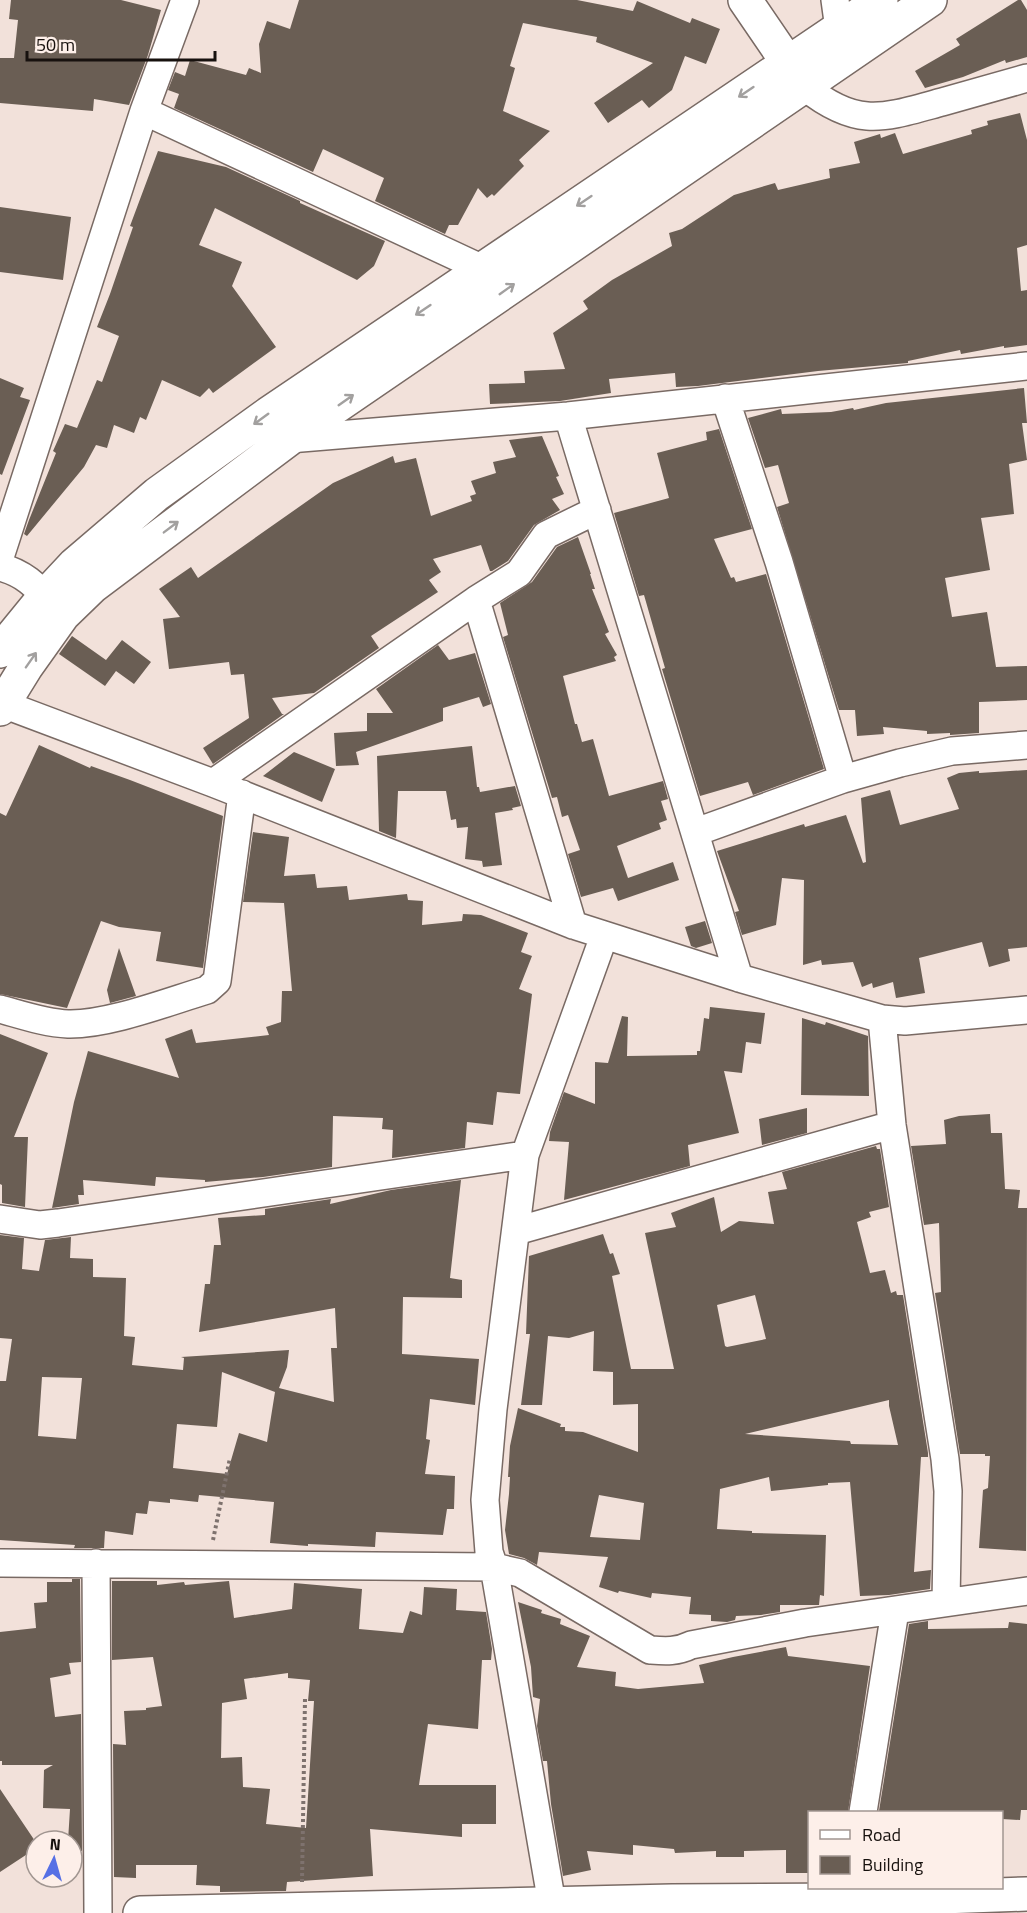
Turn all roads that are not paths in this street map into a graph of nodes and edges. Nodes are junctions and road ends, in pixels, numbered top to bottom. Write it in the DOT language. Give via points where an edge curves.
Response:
graph roads {
  1 [pos="185,0"];
  2 [pos="745,0"];
  3 [pos="881,0"];
  4 [pos="930,0"];
  5 [pos="837,15"];
  6 [pos="797,76"];
  7 [pos="1027,78"];
  8 [pos="144,111"];
  9 [pos="483,269"];
  10 [pos="1027,366"];
  11 [pos="725,398"];
  12 [pos="568,416"];
  13 [pos="289,439"];
  14 [pos="597,510"];
  15 [pos="0,557"];
  16 [pos="0,567"];
  17 [pos="476,600"];
  18 [pos="54,606"];
  19 [pos="0,651"];
  20 [pos="1,707"];
  21 [pos="1027,745"];
  22 [pos="843,779"];
  23 [pos="213,783"];
  24 [pos="242,795"];
  25 [pos="696,832"];
  26 [pos="573,925"];
  27 [pos="604,936"];
  28 [pos="739,978"];
  29 [pos="0,1009"];
  30 [pos="1027,1010"];
  31 [pos="882,1020"];
  32 [pos="892,1125"];
  33 [pos="525,1155"];
  34 [pos="0,1219"];
  35 [pos="516,1231"];
  36 [pos="0,1563"];
  37 [pos="96,1563"];
  38 [pos="494,1567"];
  39 [pos="1027,1591"];
  40 [pos="946,1602"];
  41 [pos="895,1611"];
  42 [pos="863,1811"];
  43 [pos="855,1894"];
  44 [pos="1027,1894"];
  45 [pos="552,1904"];
  46 [pos="671,1907"];
  47 [pos="448,1910"];
  48 [pos="98,1913"];
  49 [pos="140,1913"];
  1 -- 8 [label="street"];
  2 -- 6 [label="main road"];
  3 -- 5 [label="main road"];
  4 -- 6 [label="main road"];
  5 -- 6 [label="main road"];
  6 -- 7 [label="street" via="822,101 850,113 887,117"];
  6 -- 9 [label="main road, one-way"];
  13 -- 6 [label="main road, one-way" via="673,175"];
  8 -- 9 [label="street"];
  8 -- 15 [label="street"];
  9 -- 18 [label="main road, one-way" via="157,494 74,565"];
  10 -- 11 [label="street"];
  11 -- 12 [label="street"];
  11 -- 22 [label="street" via="779,562"];
  12 -- 13 [label="street"];
  12 -- 14 [label="street"];
  18 -- 13 [label="main road, one-way" via="93,586"];
  14 -- 17 [label="street" via="546,535 519,573"];
  14 -- 25 [label="street"];
  16 -- 18 [label="street" via="22,575"];
  17 -- 23 [label="street"];
  17 -- 26 [label="street"];
  18 -- 19 [label="main road"];
  20 -- 18 [label="main road, one-way" via="26,667"];
  20 -- 23 [label="street"];
  21 -- 22 [label="street" via="952,751"];
  22 -- 25 [label="street"];
  23 -- 24 [label="street"];
  24 -- 26 [label="street"];
  24 -- 29 [label="street" via="217,981 207,990 96,1022 44,1021"];
  25 -- 28 [label="street"];
  26 -- 27 [label="street"];
  27 -- 28 [label="street"];
  27 -- 33 [label="street"];
  28 -- 31 [label="street"];
  30 -- 31 [label="street"];
  31 -- 32 [label="street"];
  32 -- 35 [label="street"];
  32 -- 40 [label="street" via="945,1459"];
  33 -- 34 [label="street" via="49,1224"];
  33 -- 35 [label="street"];
  35 -- 38 [label="street" via="485,1500"];
  36 -- 37 [label="street"];
  37 -- 38 [label="street"];
  37 -- 48 [label="street"];
  38 -- 41 [label="street" via="520,1573 650,1650 672,1651 805,1623"];
  38 -- 45 [label="street"];
  39 -- 40 [label="street"];
  40 -- 41 [label="street"];
  41 -- 42 [label="street"];
  43 -- 44 [label="main road"];
  43 -- 46 [label="main road"];
  45 -- 46 [label="main road"];
  45 -- 47 [label="main road"];
  47 -- 49 [label="main road"];
}
